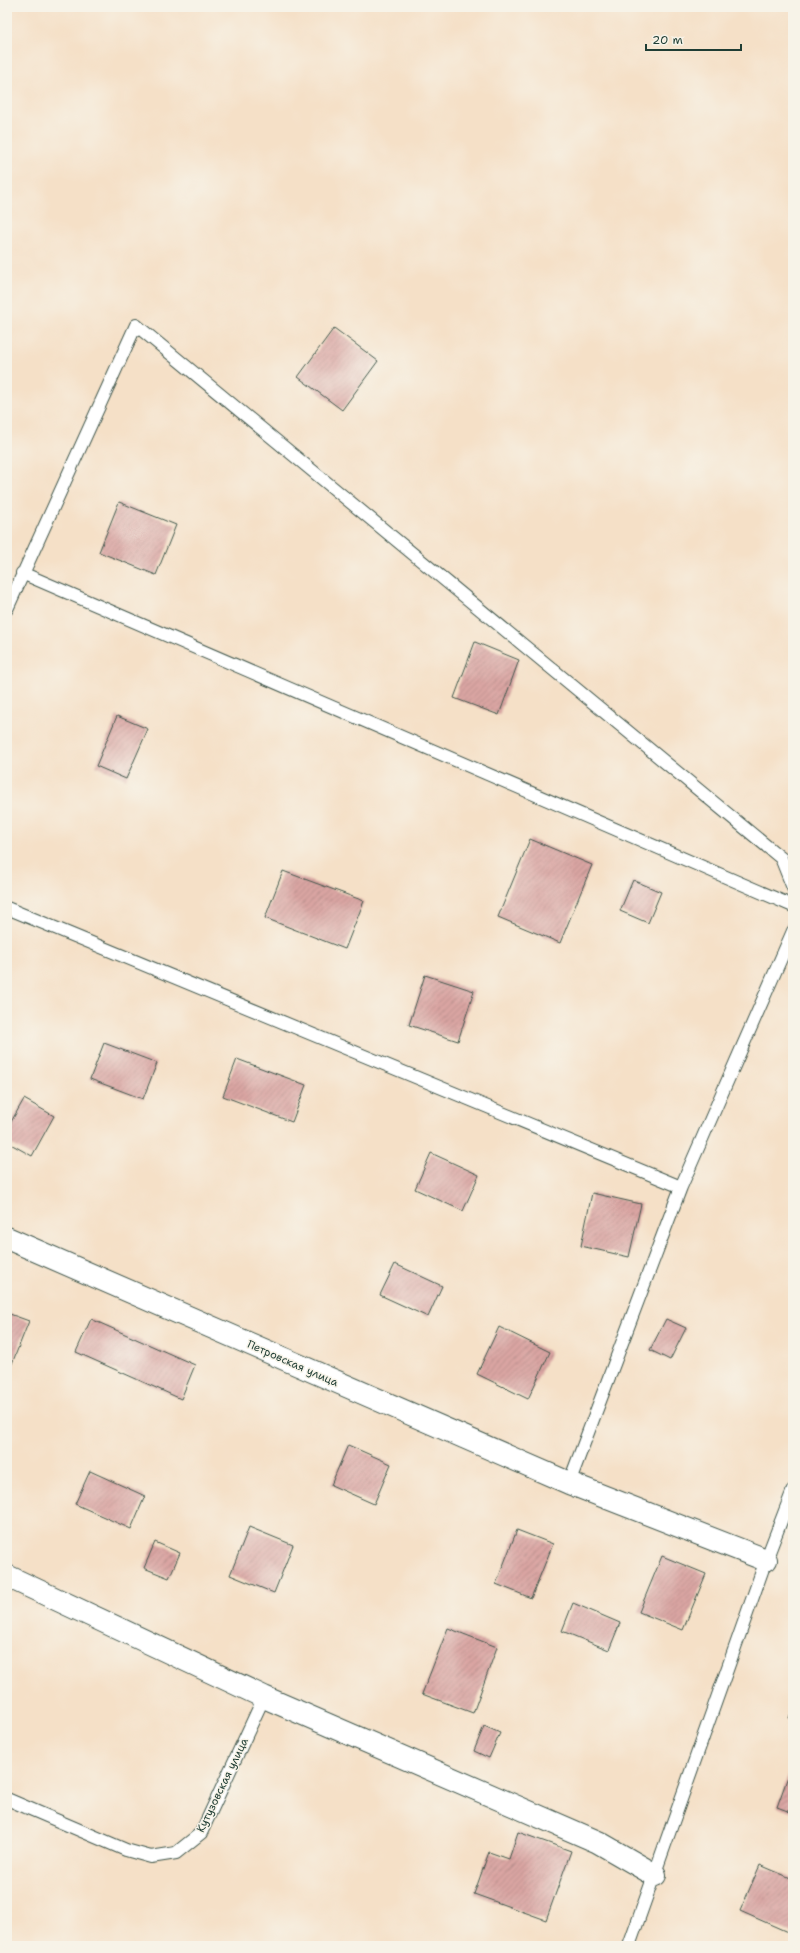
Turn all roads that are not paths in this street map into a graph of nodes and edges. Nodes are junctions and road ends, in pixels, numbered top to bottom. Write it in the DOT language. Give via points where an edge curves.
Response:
graph roads {
  1 [pos="22,573"];
  2 [pos="7,609"];
  3 [pos="793,888"];
  4 [pos="793,906"];
  5 [pos="7,908"];
  6 [pos="793,931"];
  7 [pos="681,1188"];
  8 [pos="7,1238"];
  9 [pos="574,1485"];
  10 [pos="793,1490"];
  11 [pos="766,1560"];
  12 [pos="7,1576"];
  13 [pos="264,1697"];
  14 [pos="7,1799"];
  15 [pos="655,1875"];
  16 [pos="628,1946"];
  1 -- 2 [label="lane"];
  1 -- 3 [label="lane" via="136,325 781,858"];
  1 -- 4 [label="lane"];
  5 -- 7 [label="lane"];
  6 -- 7 [label="lane"];
  7 -- 9 [label="lane"];
  8 -- 9 [label="street, Петровская улица"];
  9 -- 11 [label="street, Петровская улица"];
  10 -- 11 [label="lane"];
  11 -- 15 [label="lane"];
  12 -- 13 [label="street"];
  13 -- 14 [label="lane, Кутузовская улица" via="201,1833 176,1852 151,1857 126,1850"];
  13 -- 15 [label="street" via="598,1842"];
  15 -- 16 [label="lane"];
}
